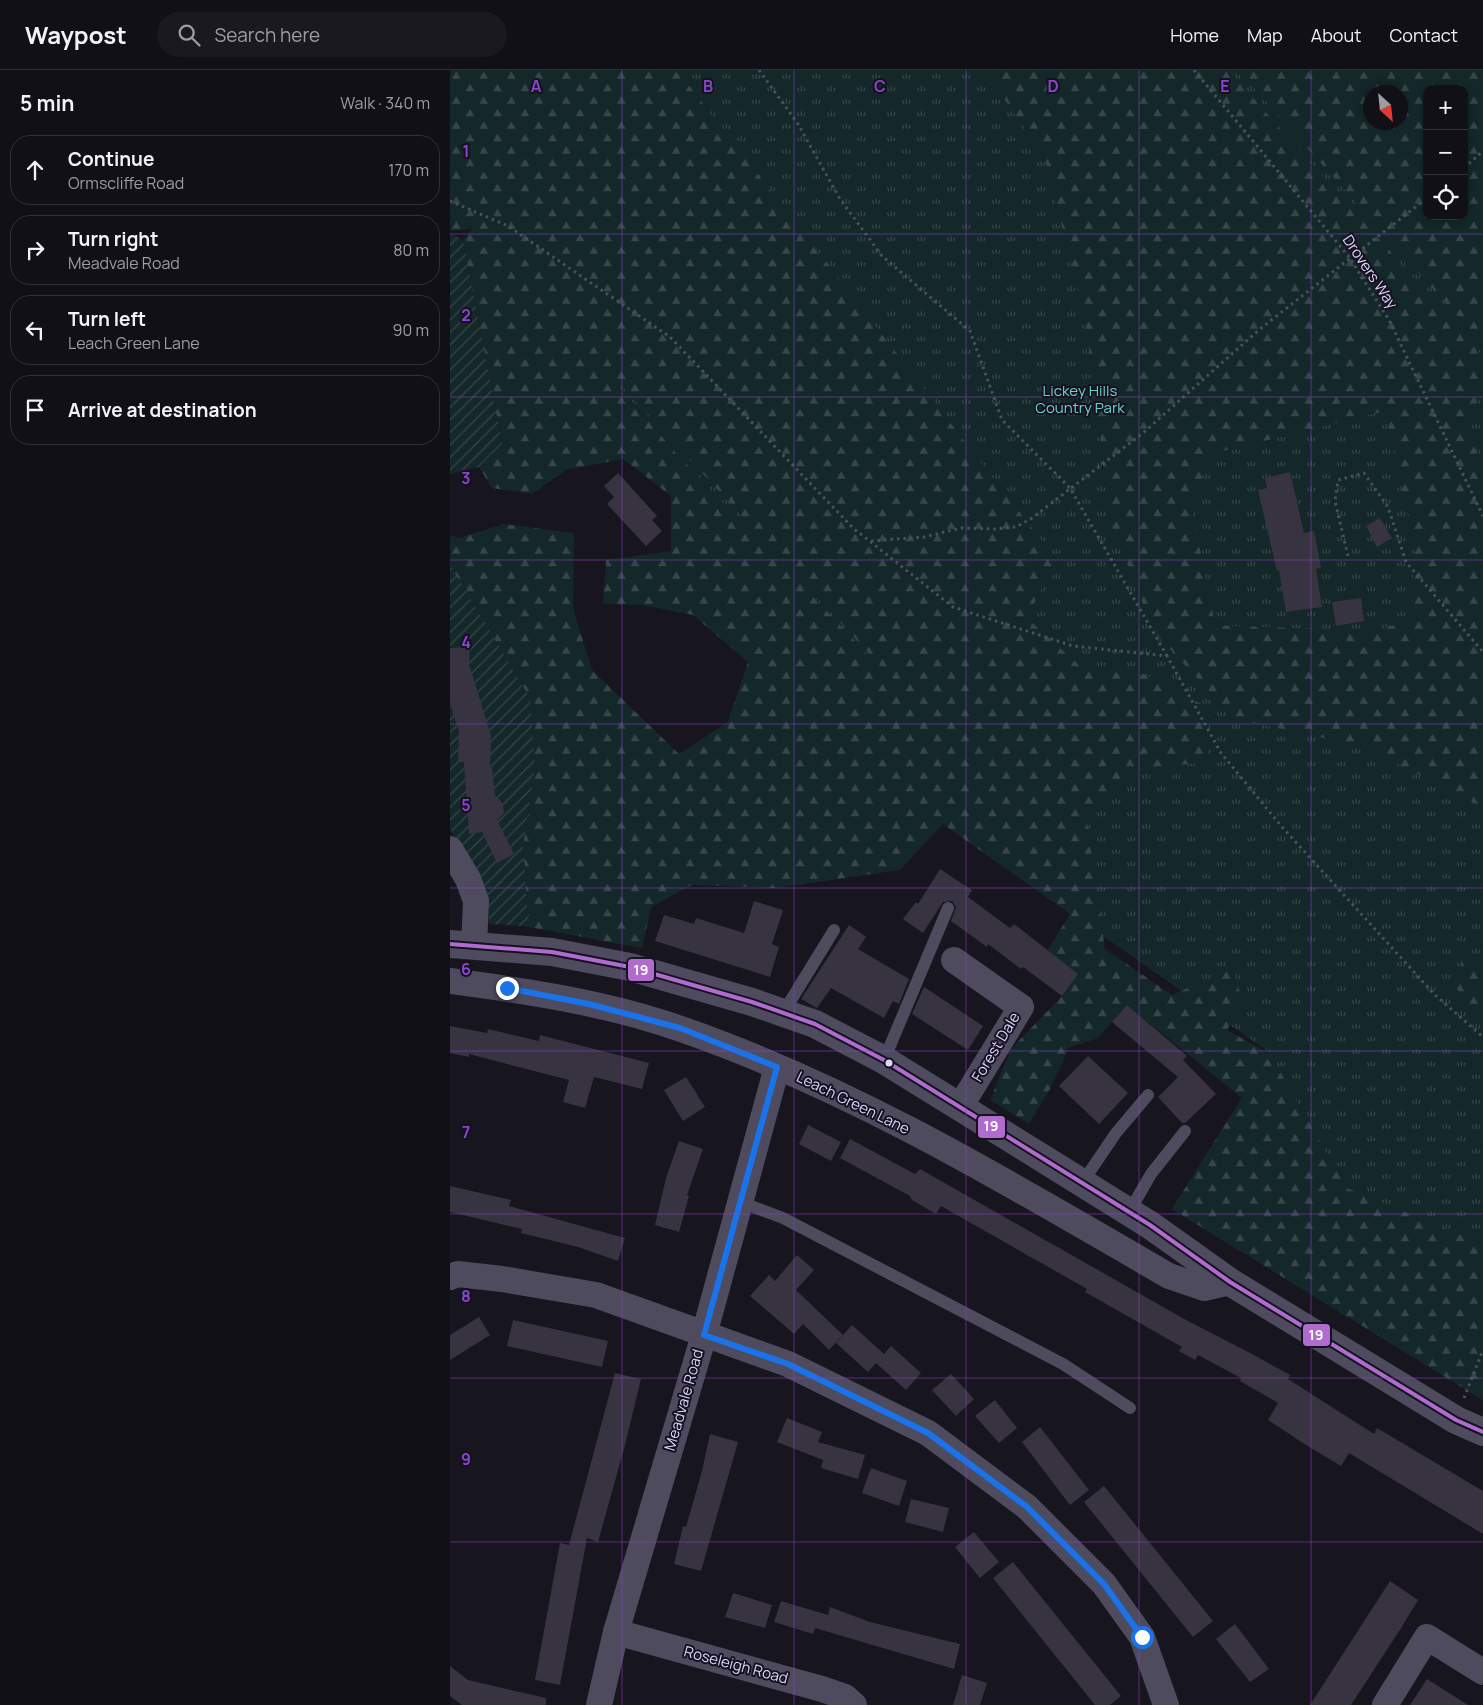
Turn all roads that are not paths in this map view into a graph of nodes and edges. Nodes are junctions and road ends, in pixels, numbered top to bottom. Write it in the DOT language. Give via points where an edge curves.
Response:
graph roads {
  1 [pos="450,850"];
  2 [pos="948,908"];
  3 [pos="834,930"];
  4 [pos="462,945"];
  5 [pos="954,960"];
  6 [pos="450,981"];
  7 [pos="783,1013"];
  8 [pos="884,1060"];
  9 [pos="777,1067"];
  10 [pos="1148,1095"];
  11 [pos="960,1107"];
  12 [pos="1185,1131"];
  13 [pos="1082,1183"];
  14 [pos="740,1202"];
  15 [pos="1129,1212"];
  16 [pos="450,1277"];
  17 [pos="1230,1282"];
  18 [pos="704,1335"];
  19 [pos="1130,1408"];
  20 [pos="1483,1432"];
  21 [pos="616,1632"];
  22 [pos="1483,1672"];
  23 [pos="599,1705"];
  24 [pos="854,1705"];
  25 [pos="1166,1705"];
  26 [pos="1385,1705"];
  1 -- 4 [label="street" via="468,879 476,901"];
  2 -- 8 [label="lane"];
  3 -- 7 [label="lane"];
  4 -- 7 [label="street" via="552,952 630,967"];
  5 -- 11 [label="street, Forest Dale" via="1021,1007"];
  6 -- 9 [label="street, Leach Green Lane" via="507,988 680,1028"];
  7 -- 8 [label="street" via="815,1024"];
  8 -- 11 [label="street"];
  9 -- 14 [label="street, Meadvale Road"];
  9 -- 17 [label="street, Leach Green Lane" via="852,1099 948,1150 1169,1276 1204,1288"];
  10 -- 13 [label="lane" via="1116,1133"];
  11 -- 13 [label="street"];
  12 -- 15 [label="lane" via="1151,1174"];
  13 -- 15 [label="street"];
  14 -- 18 [label="street, Meadvale Road"];
  14 -- 19 [label="lane" via="783,1218 1045,1355"];
  15 -- 17 [label="street"];
  16 -- 18 [label="street" via="458,1274 502,1279 596,1295"];
  17 -- 20 [label="street" via="1456,1420"];
  18 -- 21 [label="street, Meadvale Road"];
  18 -- 25 [label="street" via="788,1364 928,1433 1027,1507 1104,1584 1142,1637"];
  21 -- 23 [label="street, Meadvale Road"];
  21 -- 24 [label="street, Roseleigh Road" via="822,1689 845,1697"];
  22 -- 26 [label="street" via="1427,1637"];
}
